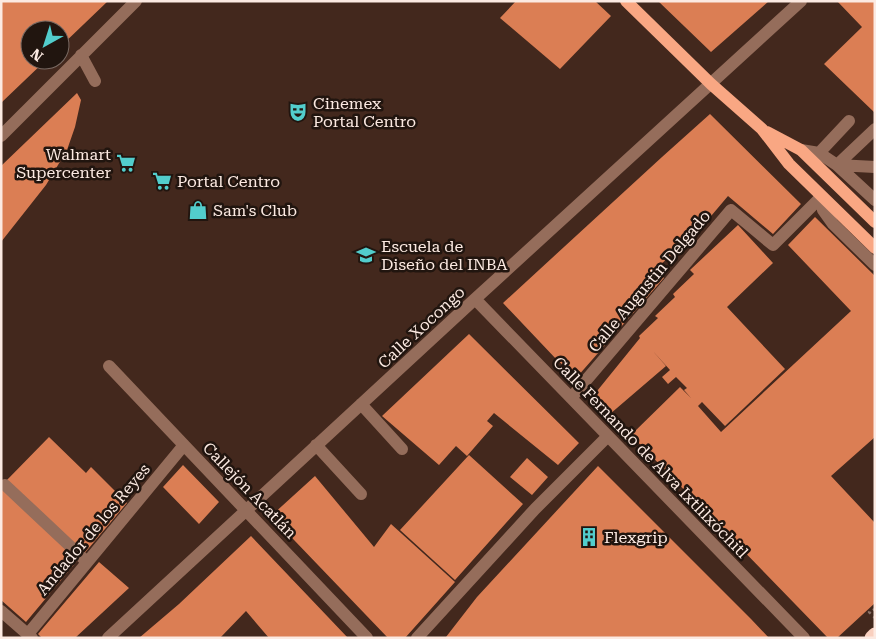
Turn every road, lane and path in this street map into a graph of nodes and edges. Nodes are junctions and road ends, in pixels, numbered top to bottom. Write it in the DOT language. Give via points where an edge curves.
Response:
graph roads {
  1 [pos="136,1"];
  2 [pos="626,1"];
  3 [pos="801,1"];
  4 [pos="81,55"];
  5 [pos="95,81"];
  6 [pos="711,84"];
  7 [pos="849,121"];
  8 [pos="875,128"];
  9 [pos="762,129"];
  10 [pos="1,136"];
  11 [pos="801,150"];
  12 [pos="819,153"];
  13 [pos="837,165"];
  14 [pos="875,166"];
  15 [pos="821,197"];
  16 [pos="875,200"];
  17 [pos="875,222"];
  18 [pos="875,248"];
  19 [pos="875,265"];
  20 [pos="475,299"];
  21 [pos="109,366"];
  22 [pos="571,398"];
  23 [pos="361,404"];
  24 [pos="608,436"];
  25 [pos="184,445"];
  26 [pos="316,445"];
  27 [pos="402,449"];
  28 [pos="5,485"];
  29 [pos="360,494"];
  30 [pos="246,510"];
  31 [pos="87,562"];
  32 [pos="875,609"];
  33 [pos="1,611"];
  34 [pos="875,618"];
  35 [pos="30,636"];
  36 [pos="423,636"];
  37 [pos="108,638"];
  38 [pos="367,638"];
  39 [pos="804,638"];
  1 -- 4 [label="street"];
  2 -- 6 [label="main road"];
  3 -- 6 [label="street, Calle Xocongo"];
  4 -- 5 [label="street"];
  4 -- 10 [label="street"];
  6 -- 9 [label="main road"];
  6 -- 20 [label="street, Calle Xocongo"];
  7 -- 12 [label="street"];
  8 -- 13 [label="street"];
  9 -- 11 [label="main road"];
  9 -- 15 [label="main road" via="788,164"];
  11 -- 12 [label="street"];
  11 -- 17 [label="main road"];
  12 -- 13 [label="street"];
  13 -- 14 [label="street"];
  13 -- 16 [label="street"];
  15 -- 18 [label="main road"];
  15 -- 19 [label="street" via="823,210 833,224"];
  15 -- 22 [label="street, Calle Augustin Delgado" via="773,245 731,210"];
  20 -- 22 [label="street, Calle Fernando de Alva Ixtlilxóchitl"];
  20 -- 23 [label="street, Calle Xocongo"];
  21 -- 25 [label="street, Callejón Acatlán"];
  22 -- 24 [label="street, Calle Fernando de Alva Ixtlilxóchitl"];
  23 -- 26 [label="street, Calle Xocongo"];
  23 -- 27 [label="street"];
  24 -- 36 [label="street" via="535,509"];
  24 -- 39 [label="street, Calle Fernando de Alva Ixtlilxóchitl"];
  25 -- 30 [label="street, Callejón Acatlán"];
  25 -- 31 [label="street, Andador de los Reyes"];
  26 -- 29 [label="street"];
  26 -- 30 [label="street, Calle Xocongo"];
  28 -- 31 [label="street"];
  30 -- 37 [label="street, Calle Xocongo"];
  30 -- 38 [label="street, Callejón Acatlán"];
  31 -- 35 [label="street, Andador de los Reyes"];
  32 -- 34 [label="path" via="870,612"];
  33 -- 35 [label="street"];
}
